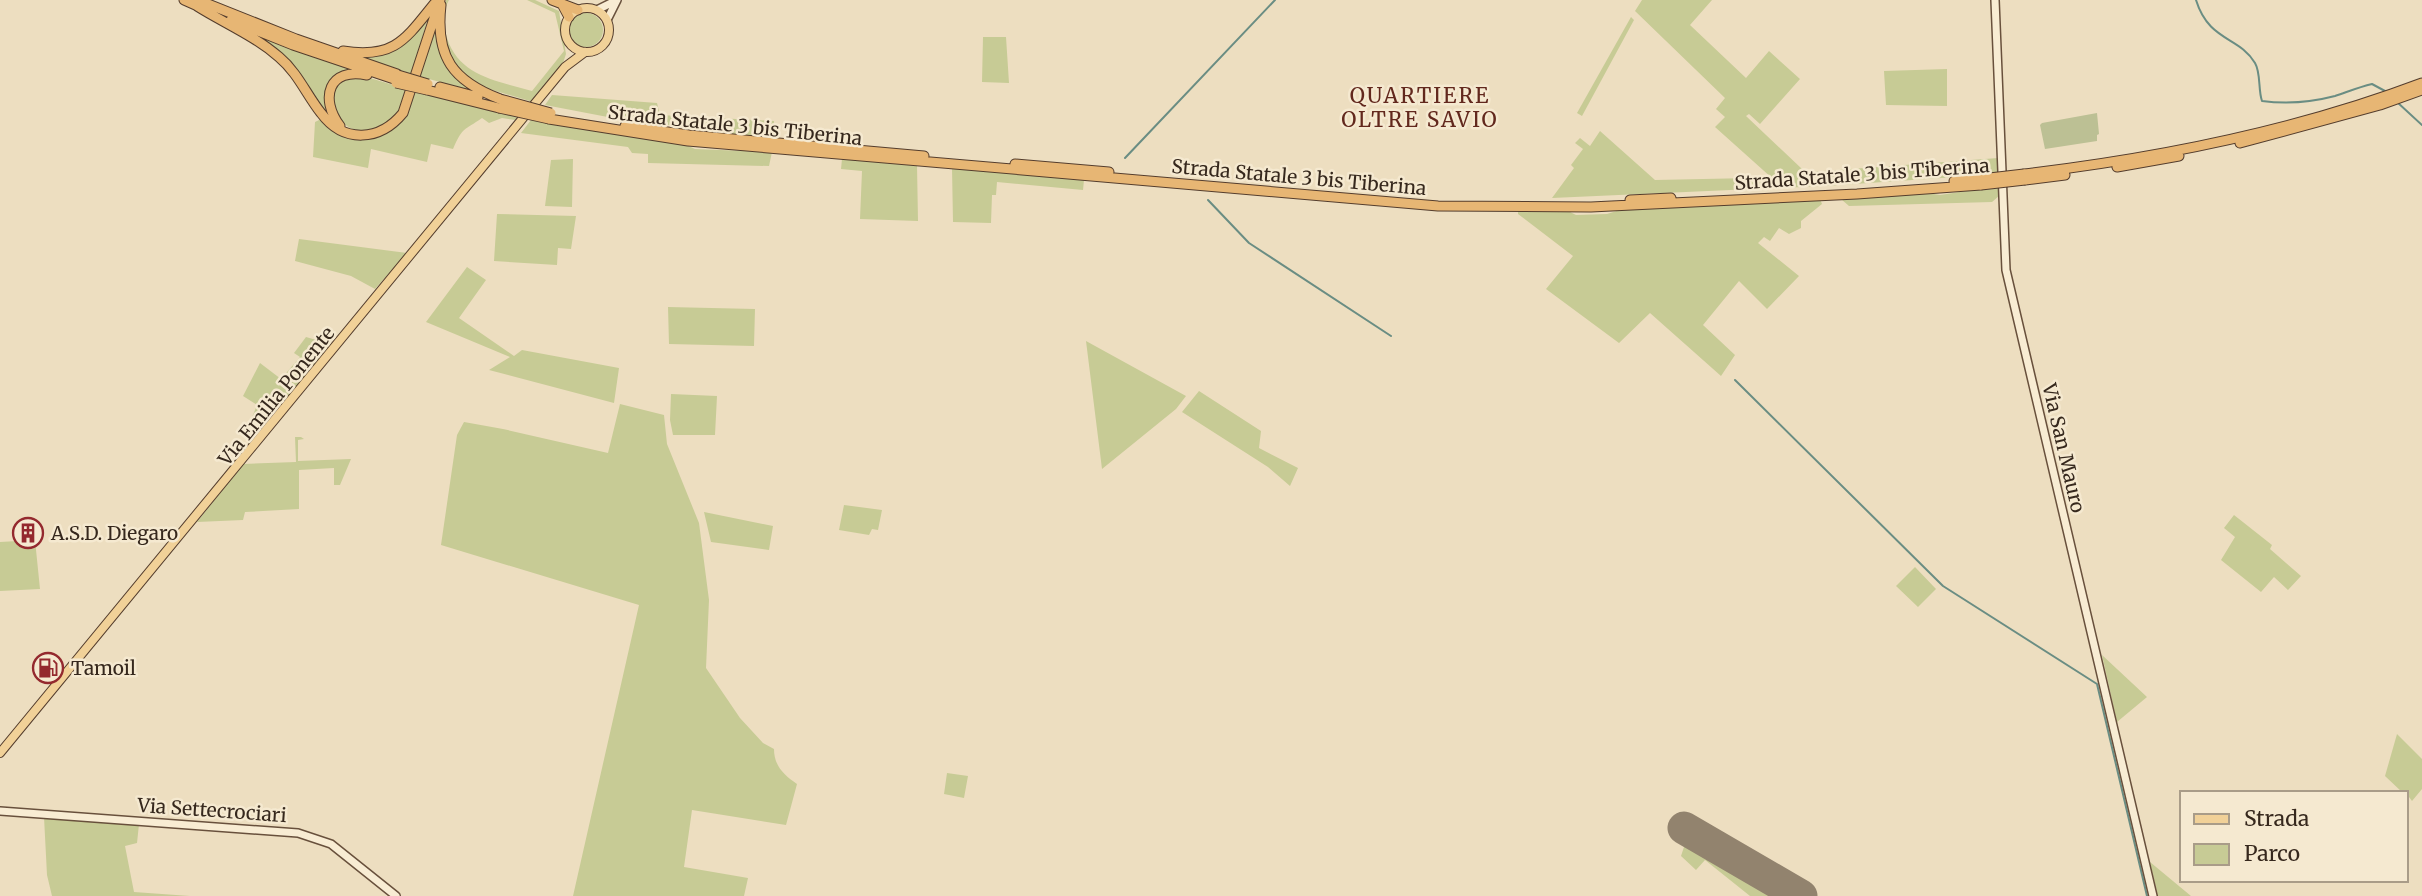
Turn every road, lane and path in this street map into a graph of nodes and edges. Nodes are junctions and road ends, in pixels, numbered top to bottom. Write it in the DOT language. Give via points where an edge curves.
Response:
graph roads {
  1 [pos="184,0"];
  2 [pos="440,0"];
  3 [pos="1995,0"];
  4 [pos="616,1"];
  5 [pos="557,2"];
  6 [pos="197,3"];
  7 [pos="578,10"];
  8 [pos="597,10"];
  9 [pos="569,18"];
  10 [pos="607,20"];
  11 [pos="296,39"];
  12 [pos="572,46"];
  13 [pos="585,52"];
  14 [pos="565,67"];
  15 [pos="397,80"];
  16 [pos="2422,83"];
  17 [pos="2422,90"];
  18 [pos="2401,94"];
  19 [pos="500,103"];
  20 [pos="343,130"];
  21 [pos="4,744"];
  22 [pos="0,753"];
  23 [pos="2,811"];
  24 [pos="396,896"];
  25 [pos="2153,896"];
  1 -- 6 [label="highway"];
  2 -- 11 [label="highway" via="416,29 388,49 358,53"];
  2 -- 19 [label="highway" via="440,44 452,69"];
  2 -- 20 [label="highway" via="403,113 380,133 367,136"];
  3 -- 25 [label="main road, Via San Mauro" via="2007,271"];
  4 -- 8 [label="main road"];
  4 -- 10 [label="main road"];
  5 -- 7 [label="highway"];
  5 -- 9 [label="highway"];
  6 -- 11 [label="highway"];
  6 -- 15 [label="highway" via="283,41"];
  6 -- 20 [label="highway" via="282,59 320,113"];
  7 -- 8 [label="main road"];
  7 -- 9 [label="main road"];
  8 -- 10 [label="main road"];
  9 -- 12 [label="main road" via="566,32"];
  10 -- 13 [label="main road" via="609,34 604,44"];
  11 -- 15 [label="highway"];
  12 -- 13 [label="main road"];
  12 -- 14 [label="main road, Via Emilia Ponente"];
  13 -- 14 [label="main road, Via Emilia Ponente"];
  14 -- 21 [label="main road, Via Emilia Ponente"];
  15 -- 19 [label="highway, bridge"];
  15 -- 20 [label="highway" via="363,74 339,78 328,95"];
  16 -- 18 [label="highway, Strada Statale 3 bis Tiberina"];
  17 -- 18 [label="highway, Strada Statale 3 bis Tiberina"];
  18 -- 19 [label="highway, Strada Statale 3 bis Tiberina, bridge" via="2156,161 1857,192 1591,201 1439,200 896,157 689,135 550,116"];
  21 -- 22 [label="main road, Via Emilia Ponente"];
  23 -- 24 [label="main road, Via Settecrociari" via="298,832 331,844"];
}
